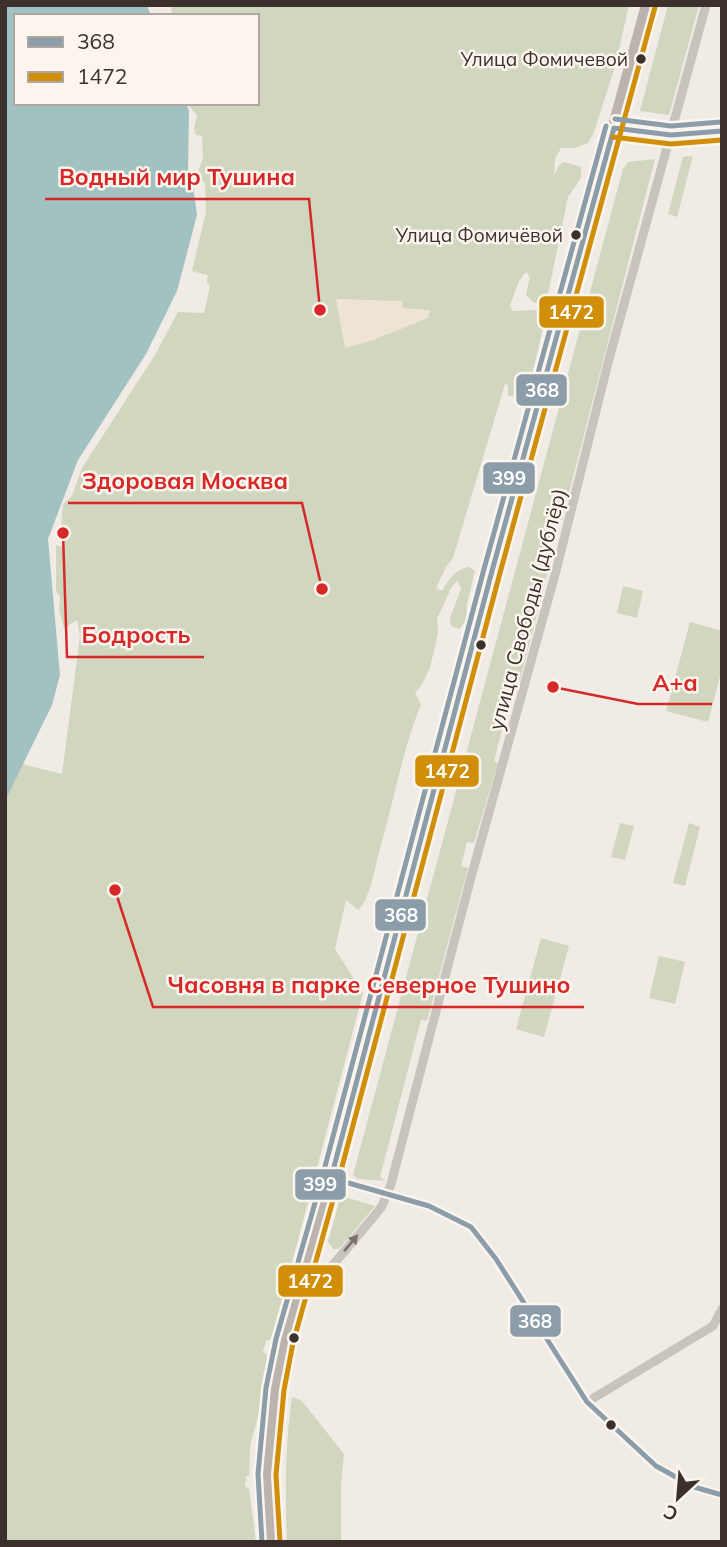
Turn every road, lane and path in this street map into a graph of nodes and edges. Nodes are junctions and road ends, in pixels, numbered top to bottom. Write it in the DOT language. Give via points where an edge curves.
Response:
graph roads {
  1 [pos="647,5"];
  2 [pos="706,5"];
  3 [pos="614,128"];
  4 [pos="722,131"];
  5 [pos="671,135"];
  6 [pos="331,1178"];
  7 [pos="386,1193"];
  8 [pos="722,1309"];
  9 [pos="291,1314"];
  10 [pos="587,1402"];
  11 [pos="722,1495"];
  12 [pos="271,1542"];
  1 -- 3 [label="main road"];
  2 -- 5 [label="street, улица Свободы (дублёр)"];
  3 -- 5 [label="street"];
  3 -- 6 [label="main road"];
  4 -- 5 [label="street"];
  5 -- 7 [label="street, улица Свободы (дублёр)"];
  6 -- 7 [label="street"];
  6 -- 9 [label="main road"];
  9 -- 7 [label="street, улица Свободы (дублёр), one-way" via="376,1214"];
  7 -- 10 [label="street" via="457,1218 478,1234"];
  8 -- 10 [label="street" via="713,1326"];
  9 -- 12 [label="main road" via="281,1354 267,1475"];
  10 -- 11 [label="street" via="656,1466 694,1488"];
}
